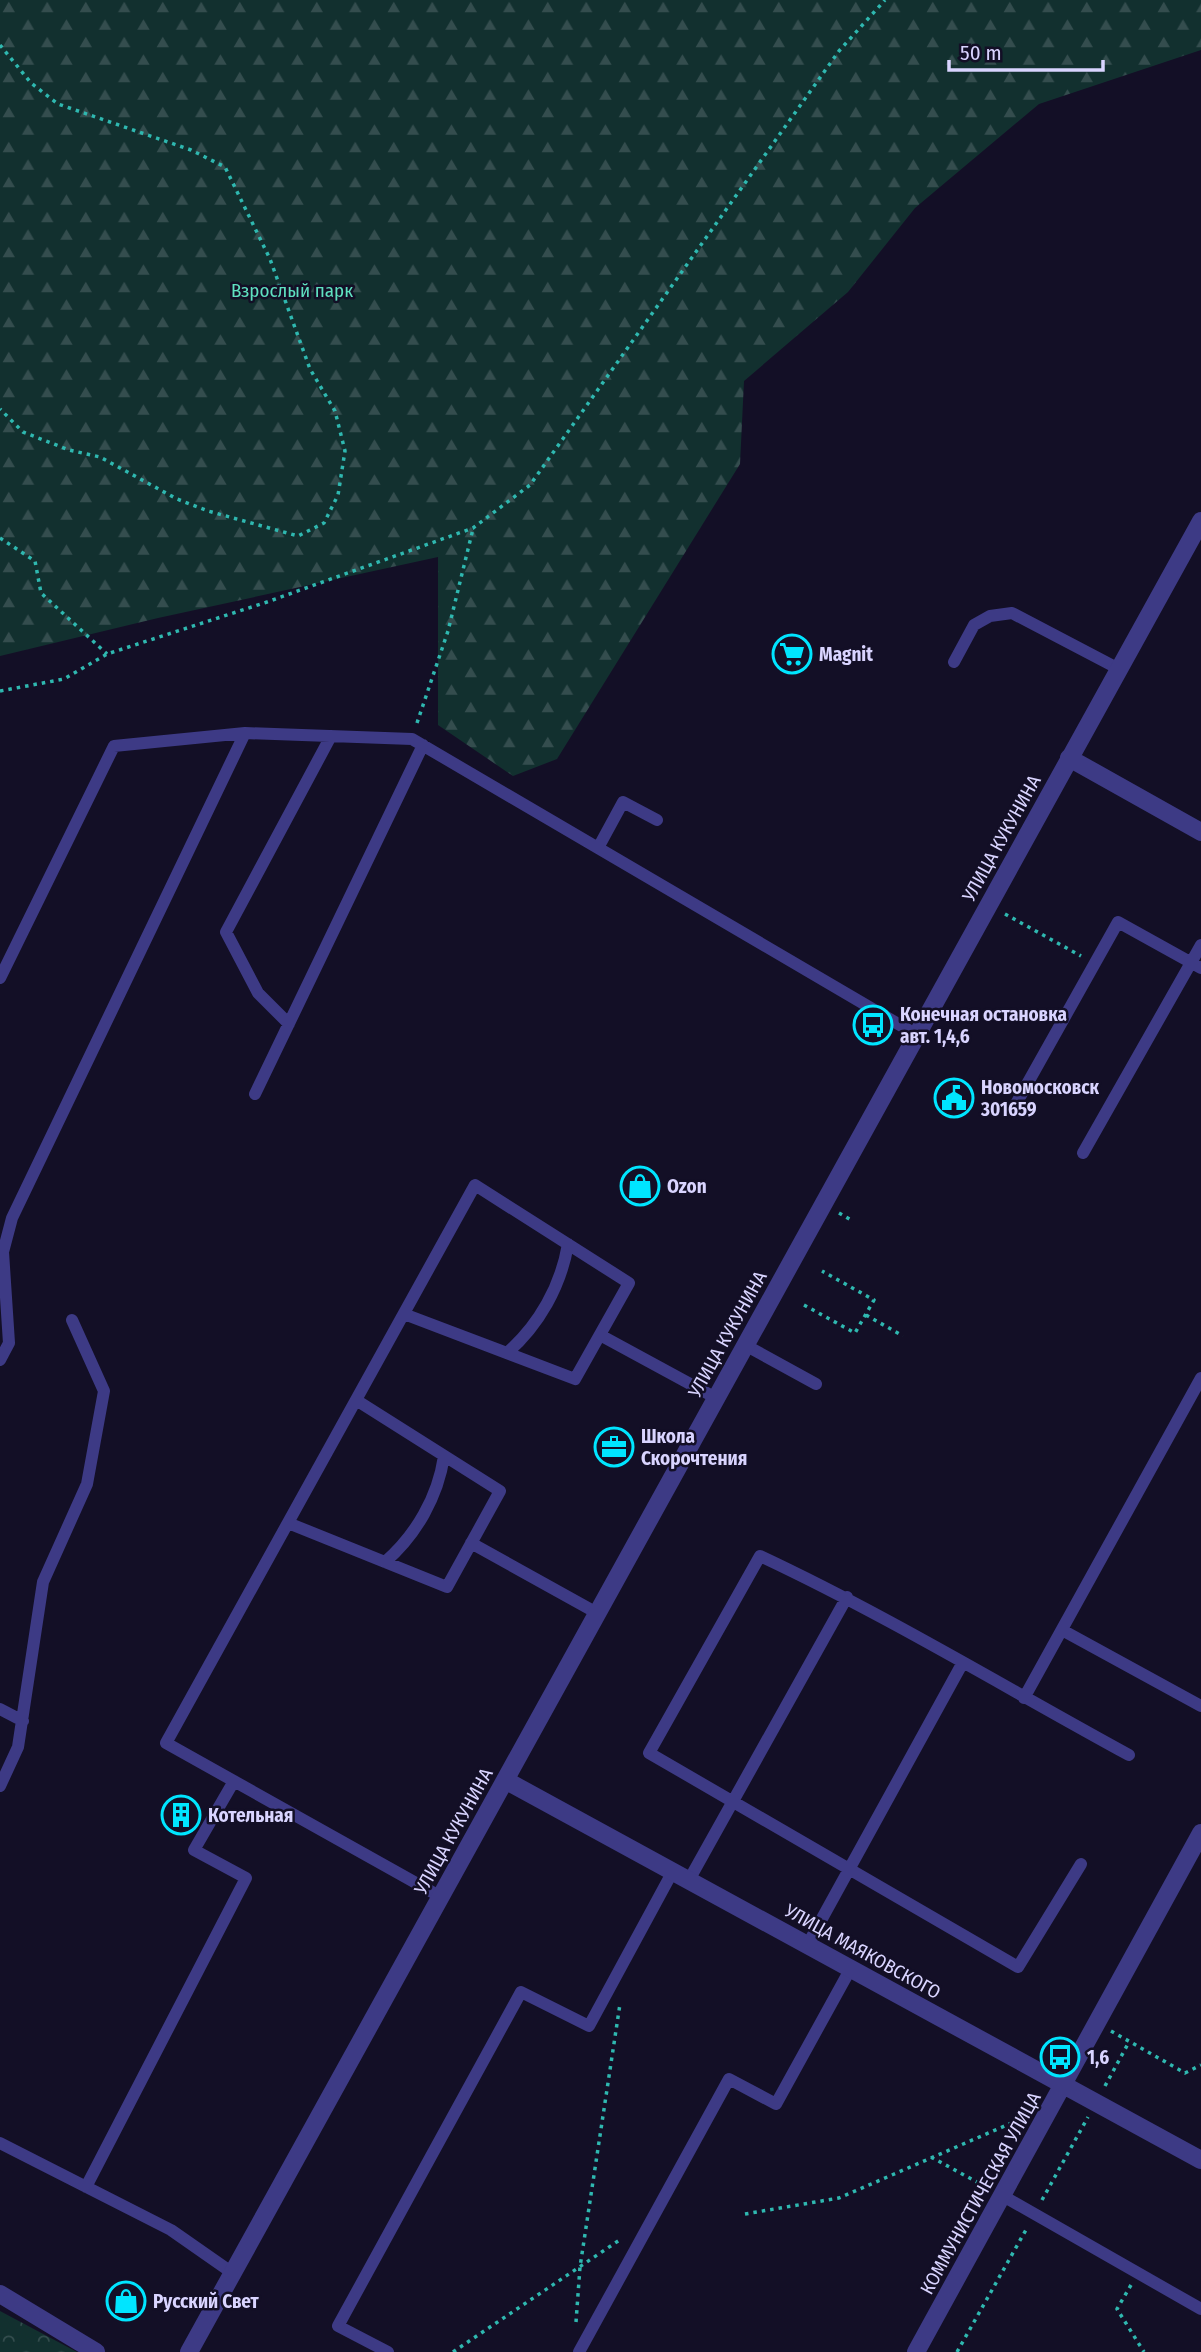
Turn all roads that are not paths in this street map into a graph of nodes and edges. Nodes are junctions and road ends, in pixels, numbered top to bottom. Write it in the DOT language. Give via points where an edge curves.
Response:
graph roads {
  1 [pos="1201,521"];
  2 [pos="954,662"];
  3 [pos="1119,668"];
  4 [pos="245,733"];
  5 [pos="331,736"];
  6 [pos="418,742"];
  7 [pos="1069,758"];
  8 [pos="657,820"];
  9 [pos="1201,832"];
  10 [pos="597,848"];
  11 [pos="1201,945"];
  12 [pos="1196,965"];
  13 [pos="0,978"];
  14 [pos="289,1024"];
  15 [pos="916,1035"];
  16 [pos="255,1094"];
  17 [pos="1012,1111"];
  18 [pos="1083,1153"];
  19 [pos="568,1244"];
  20 [pos="404,1314"];
  21 [pos="72,1320"];
  22 [pos="600,1335"];
  23 [pos="745,1345"];
  24 [pos="508,1353"];
  25 [pos="0,1360"];
  26 [pos="1201,1378"];
  27 [pos="816,1384"];
  28 [pos="716,1398"];
  29 [pos="356,1401"];
  30 [pos="444,1455"];
  31 [pos="288,1523"];
  32 [pos="471,1543"];
  33 [pos="385,1562"];
  34 [pos="847,1597"];
  35 [pos="597,1613"];
  36 [pos="1062,1630"];
  37 [pos="962,1664"];
  38 [pos="1024,1698"];
  39 [pos="1201,1706"];
  40 [pos="0,1709"];
  41 [pos="23,1721"];
  42 [pos="1129,1755"];
  43 [pos="505,1780"];
  44 [pos="234,1781"];
  45 [pos="0,1786"];
  46 [pos="733,1802"];
  47 [pos="1201,1833"];
  48 [pos="1196,1856"];
  49 [pos="1081,1864"];
  50 [pos="849,1869"];
  51 [pos="673,1871"];
  52 [pos="689,1880"];
  53 [pos="441,1897"];
  54 [pos="808,1944"];
  55 [pos="851,1968"];
  56 [pos="1062,2087"];
  57 [pos="0,2143"];
  58 [pos="1201,2160"];
  59 [pos="86,2187"];
  60 [pos="1003,2196"];
  61 [pos="234,2274"];
  62 [pos="0,2294"];
  63 [pos="1201,2309"];
  64 [pos="96,2352"];
  65 [pos="189,2352"];
  66 [pos="388,2352"];
  67 [pos="579,2352"];
  68 [pos="916,2352"];
  1 -- 3 [label="street, УЛИЦА КУКУНИНА"];
  2 -- 3 [label="lane" via="974,625 990,616 1012,613"];
  3 -- 7 [label="street, УЛИЦА КУКУНИНА"];
  4 -- 5 [label="lane"];
  4 -- 13 [label="lane" via="114,746"];
  4 -- 25 [label="lane" via="12,1218 3,1252 9,1343"];
  5 -- 6 [label="lane"];
  5 -- 14 [label="lane" via="226,932 258,993"];
  6 -- 10 [label="lane"];
  6 -- 14 [label="lane"];
  7 -- 9 [label="street"];
  7 -- 15 [label="street, УЛИЦА КУКУНИНА"];
  8 -- 10 [label="lane" via="623,802"];
  10 -- 15 [label="lane"];
  11 -- 12 [label="lane"];
  12 -- 17 [label="lane" via="1118,922"];
  12 -- 18 [label="lane"];
  14 -- 16 [label="lane"];
  15 -- 23 [label="street, УЛИЦА КУКУНИНА"];
  19 -- 20 [label="lane" via="475,1185"];
  19 -- 22 [label="lane" via="629,1283"];
  19 -- 24 [label="lane" via="563,1273 530,1333"];
  20 -- 24 [label="lane"];
  20 -- 29 [label="lane"];
  21 -- 41 [label="lane" via="104,1391 87,1484 43,1582"];
  22 -- 24 [label="lane" via="575,1379"];
  22 -- 28 [label="lane"];
  23 -- 27 [label="lane"];
  23 -- 28 [label="street, УЛИЦА КУКУНИНА"];
  26 -- 36 [label="lane"];
  28 -- 35 [label="street, УЛИЦА КУКУНИНА"];
  29 -- 30 [label="lane"];
  29 -- 31 [label="lane"];
  30 -- 32 [label="lane" via="500,1491"];
  30 -- 33 [label="lane" via="440,1482 420,1519 406,1543"];
  31 -- 33 [label="lane"];
  31 -- 44 [label="lane" via="166,1743"];
  32 -- 33 [label="lane" via="447,1587"];
  32 -- 35 [label="lane"];
  34 -- 37 [label="lane"];
  34 -- 46 [label="lane"];
  34 -- 46 [label="lane" via="760,1556 649,1753"];
  35 -- 43 [label="street, УЛИЦА КУКУНИНА"];
  36 -- 38 [label="lane"];
  36 -- 39 [label="lane"];
  37 -- 38 [label="lane"];
  37 -- 50 [label="lane"];
  38 -- 42 [label="lane"];
  40 -- 41 [label="lane"];
  41 -- 45 [label="lane" via="18,1747"];
  43 -- 51 [label="street, УЛИЦА МАЯКОВСКОГО"];
  43 -- 53 [label="street, УЛИЦА КУКУНИНА"];
  44 -- 53 [label="lane"];
  44 -- 59 [label="lane" via="194,1850 246,1878"];
  46 -- 50 [label="lane"];
  46 -- 52 [label="lane"];
  47 -- 48 [label="street, КОММУНИСТИЧЕСКАЯ УЛИЦА"];
  48 -- 56 [label="street, КОММУНИСТИЧЕСКАЯ УЛИЦА"];
  49 -- 50 [label="lane" via="1018,1967"];
  50 -- 54 [label="lane"];
  51 -- 52 [label="street, УЛИЦА МАЯКОВСКОГО"];
  51 -- 66 [label="lane" via="589,2026 521,1992 338,2326"];
  52 -- 54 [label="street, УЛИЦА МАЯКОВСКОГО"];
  53 -- 61 [label="street, УЛИЦА КУКУНИНА"];
  54 -- 55 [label="street, УЛИЦА МАЯКОВСКОГО"];
  55 -- 56 [label="street, УЛИЦА МАЯКОВСКОГО"];
  55 -- 67 [label="lane" via="776,2104 729,2079"];
  56 -- 58 [label="street, УЛИЦА МАЯКОВСКОГО"];
  56 -- 60 [label="street, КОММУНИСТИЧЕСКАЯ УЛИЦА"];
  57 -- 59 [label="lane"];
  59 -- 61 [label="lane" via="170,2230"];
  60 -- 63 [label="lane"];
  60 -- 68 [label="street, КОММУНИСТИЧЕСКАЯ УЛИЦА"];
  61 -- 65 [label="street, УЛИЦА КУКУНИНА"];
  62 -- 64 [label="street"];
}
